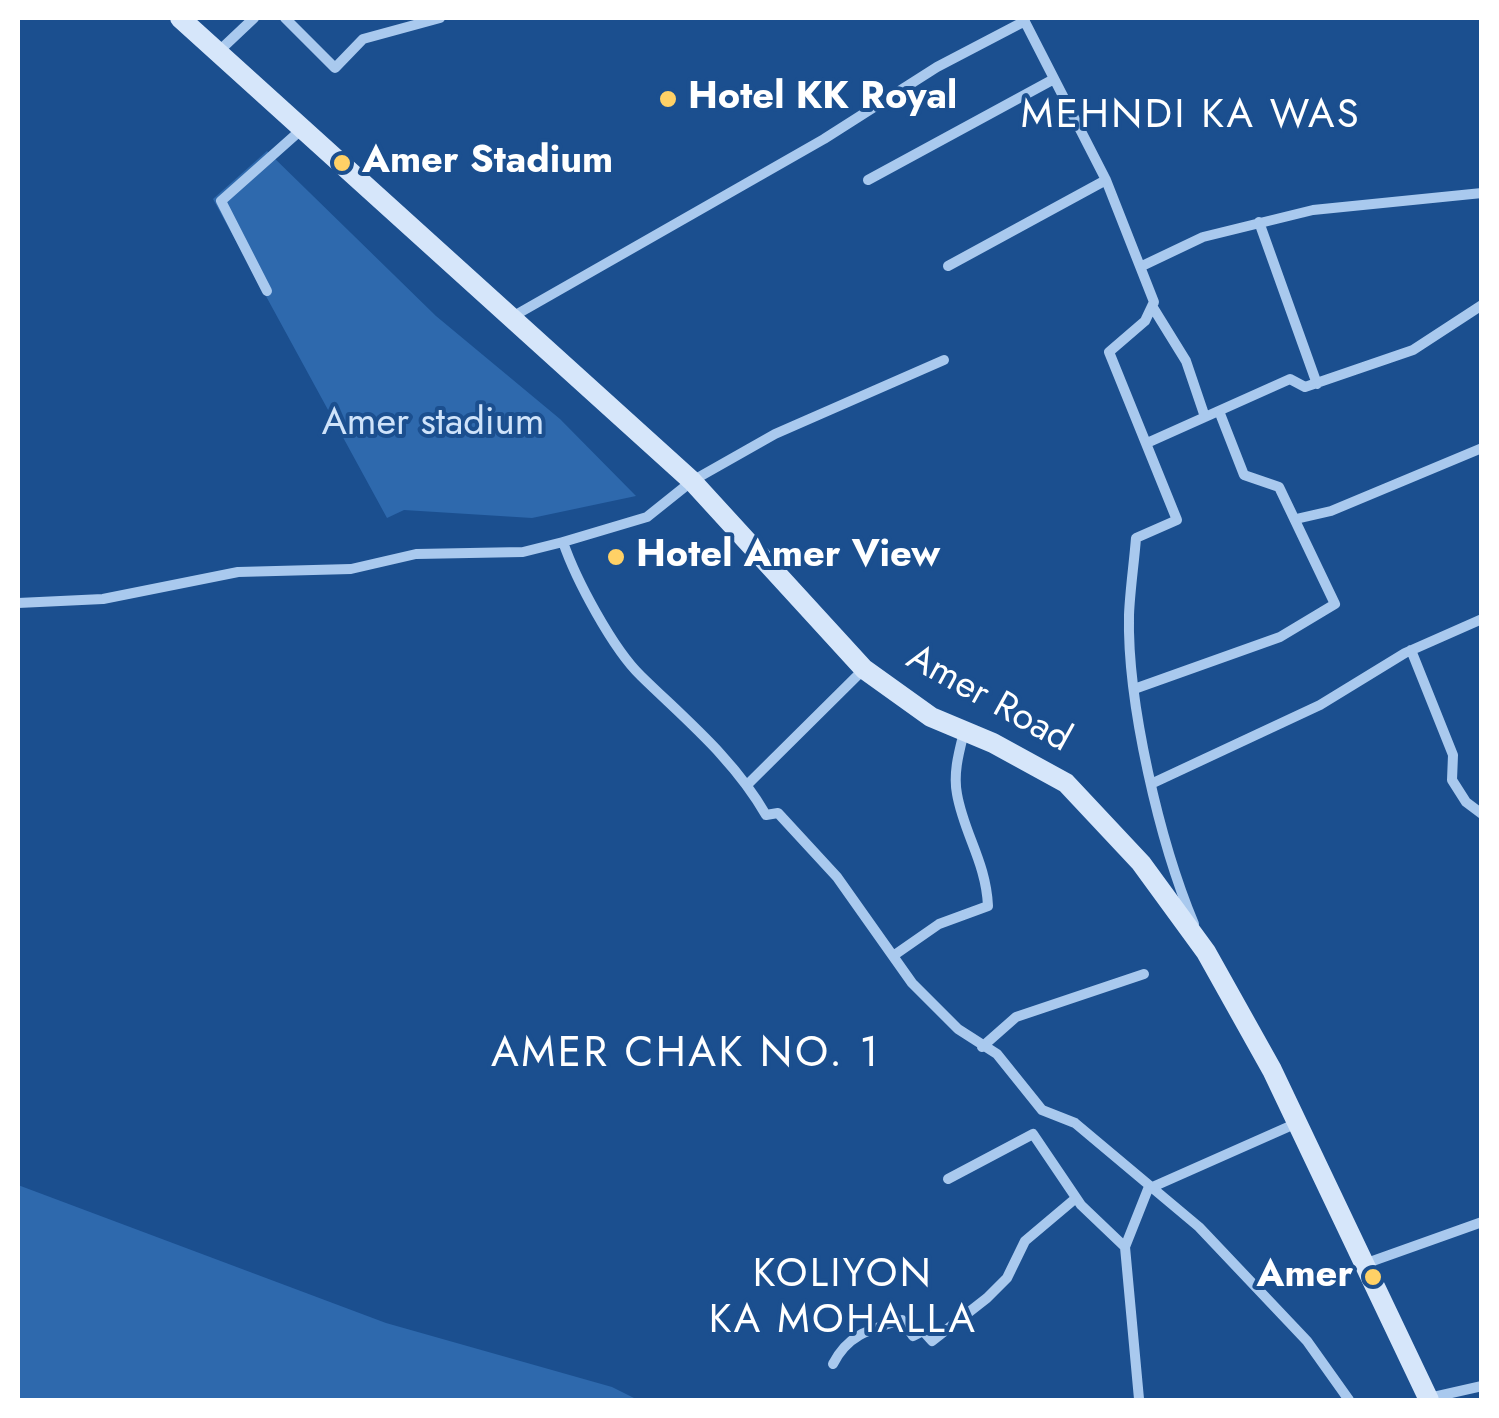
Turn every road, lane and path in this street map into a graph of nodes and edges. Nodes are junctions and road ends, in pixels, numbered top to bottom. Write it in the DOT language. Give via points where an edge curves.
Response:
graph roads {
  1 [pos="180,18"];
  2 [pos="254,18"];
  3 [pos="285,18"];
  4 [pos="440,18"];
  5 [pos="1024,19"];
  6 [pos="218,52"];
  7 [pos="1054,79"];
  8 [pos="302,128"];
  9 [pos="868,180"];
  10 [pos="1106,180"];
  11 [pos="1482,193"];
  12 [pos="1260,222"];
  13 [pos="948,266"];
  14 [pos="1142,266"];
  15 [pos="267,291"];
  16 [pos="1152,306"];
  17 [pos="1482,306"];
  18 [pos="512,317"];
  19 [pos="944,360"];
  20 [pos="1317,384"];
  21 [pos="1219,411"];
  22 [pos="1205,417"];
  23 [pos="1147,443"];
  24 [pos="1482,448"];
  25 [pos="692,480"];
  26 [pos="1296,519"];
  27 [pos="563,542"];
  28 [pos="18,603"];
  29 [pos="1482,618"];
  30 [pos="1412,650"];
  31 [pos="864,670"];
  32 [pos="1137,688"];
  33 [pos="964,731"];
  34 [pos="1153,783"];
  35 [pos="748,784"];
  36 [pos="1482,814"];
  37 [pos="1206,952"];
  38 [pos="894,956"];
  39 [pos="1144,974"];
  40 [pos="982,1047"];
  41 [pos="1298,1123"];
  42 [pos="948,1179"];
  43 [pos="1148,1189"];
  44 [pos="1076,1198"];
  45 [pos="1482,1222"];
  46 [pos="1125,1247"];
  47 [pos="1366,1263"];
  48 [pos="833,1364"];
  49 [pos="1482,1386"];
  50 [pos="1139,1399"];
  51 [pos="1349,1400"];
  52 [pos="1429,1400"];
  1 -- 6 [label="main road, Amer Road"];
  2 -- 6 [label="street"];
  3 -- 4 [label="street" via="336,68 363,39"];
  5 -- 7 [label="street"];
  5 -- 18 [label="street"];
  6 -- 8 [label="main road, Amer Road"];
  7 -- 9 [label="street"];
  7 -- 10 [label="street"];
  8 -- 15 [label="street" via="221,202"];
  8 -- 18 [label="main road, Amer Road"];
  10 -- 13 [label="street"];
  10 -- 14 [label="street"];
  11 -- 12 [label="street" via="1313,210"];
  12 -- 14 [label="street" via="1203,237"];
  12 -- 20 [label="street"];
  14 -- 16 [label="street"];
  16 -- 22 [label="street" via="1186,361"];
  16 -- 23 [label="street" via="1110,352"];
  17 -- 20 [label="street" via="1413,350"];
  18 -- 25 [label="main road, Amer Road"];
  19 -- 25 [label="street" via="775,434"];
  20 -- 21 [label="street" via="1290,379"];
  21 -- 22 [label="street"];
  21 -- 26 [label="street" via="1244,475 1279,487"];
  22 -- 23 [label="street"];
  23 -- 32 [label="street" via="1177,520 1136,538 1129,618"];
  24 -- 26 [label="street" via="1331,511"];
  25 -- 27 [label="street" via="647,517"];
  25 -- 31 [label="main road, Amer Road"];
  26 -- 32 [label="street" via="1335,604 1280,637"];
  27 -- 28 [label="street" via="524,552 416,554 350,569 238,572 104,599"];
  27 -- 35 [label="street" via="592,606 638,674"];
  29 -- 30 [label="street"];
  30 -- 34 [label="street" via="1320,705"];
  30 -- 36 [label="street" via="1453,754 1452,780"];
  31 -- 33 [label="main road, Amer Road"];
  31 -- 35 [label="street"];
  32 -- 34 [label="street"];
  33 -- 37 [label="main road, Amer Road" via="1066,783 1141,864"];
  33 -- 38 [label="street" via="957,795 986,874 988,906 939,924"];
  34 -- 37 [label="street" via="1173,873"];
  35 -- 38 [label="street" via="766,815 778,813 837,877"];
  37 -- 41 [label="main road, Amer Road"];
  38 -- 40 [label="street" via="912,983"];
  39 -- 40 [label="street" via="1016,1017"];
  40 -- 43 [label="street" via="997,1054 1042,1110 1074,1124"];
  41 -- 43 [label="street"];
  41 -- 47 [label="main road, Amer Road"];
  42 -- 44 [label="street" via="1033,1134"];
  43 -- 46 [label="street"];
  43 -- 51 [label="street" via="1174,1204 1307,1341"];
  44 -- 46 [label="street"];
  44 -- 48 [label="street" via="1026,1242 987,1298 932,1341 923,1331 913,1336 902,1320 854,1336"];
  45 -- 47 [label="street"];
  46 -- 50 [label="street"];
  47 -- 52 [label="main road, Amer Road"];
  49 -- 52 [label="street"];
}
